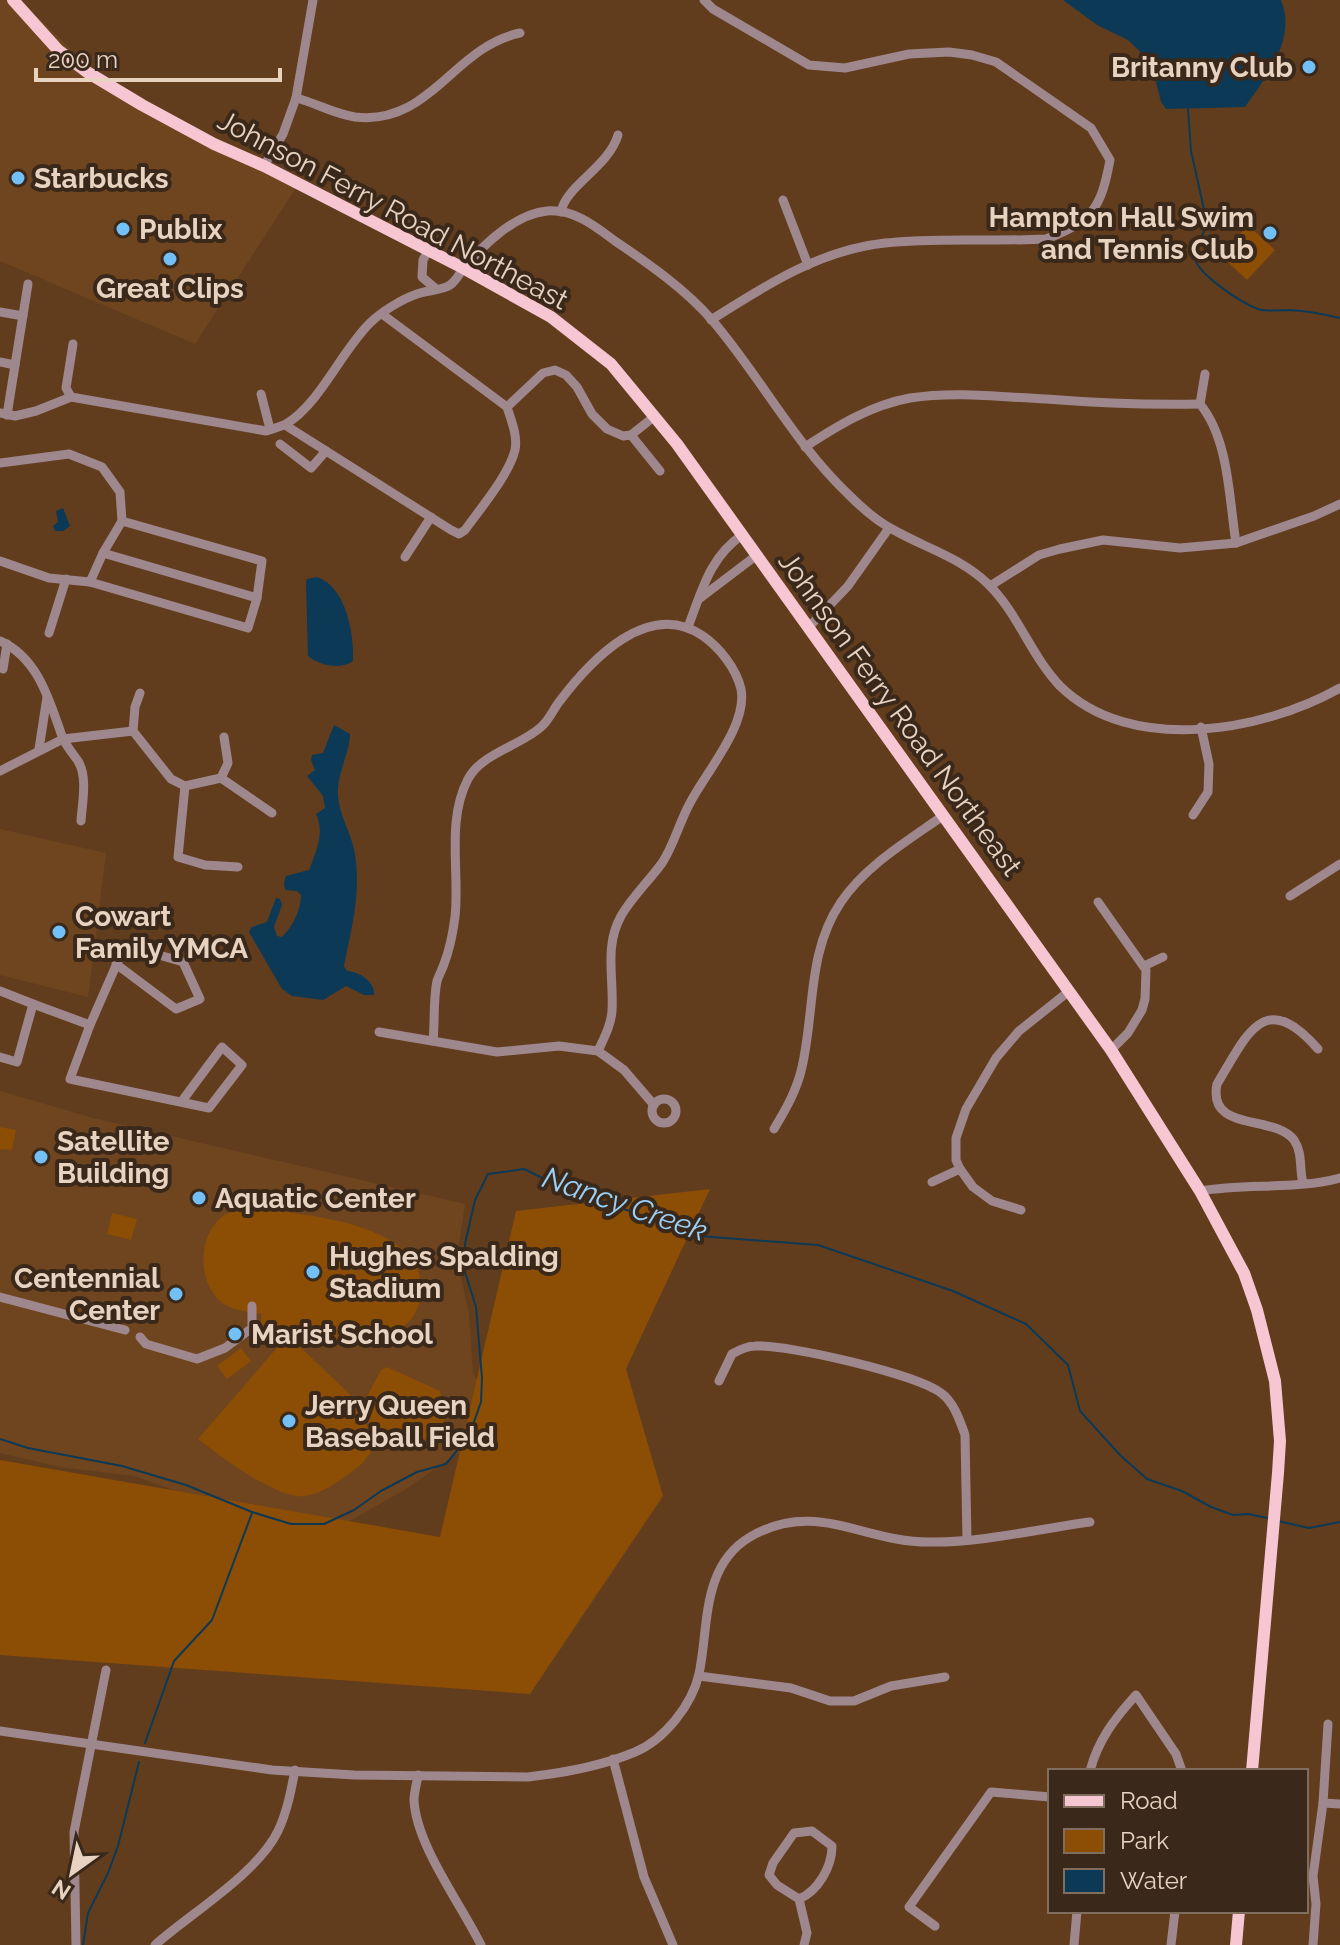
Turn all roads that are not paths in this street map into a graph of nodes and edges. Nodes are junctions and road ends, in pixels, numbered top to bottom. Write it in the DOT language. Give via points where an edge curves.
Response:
graph roads {
  1 [pos="13,0"];
  2 [pos="313,0"];
  3 [pos="704,0"];
  4 [pos="520,33"];
  5 [pos="296,98"];
  6 [pos="618,135"];
  7 [pos="264,166"];
  8 [pos="783,200"];
  9 [pos="561,212"];
  10 [pos="428,251"];
  11 [pos="808,265"];
  12 [pos="463,268"];
  13 [pos="422,277"];
  14 [pos="28,284"];
  15 [pos="436,289"];
  16 [pos="413,295"];
  17 [pos="0,312"];
  18 [pos="382,314"];
  19 [pos="23,316"];
  20 [pos="711,320"];
  21 [pos="73,344"];
  22 [pos="0,362"];
  23 [pos="15,365"];
  24 [pos="1205,374"];
  25 [pos="261,394"];
  26 [pos="71,397"];
  27 [pos="1200,404"];
  28 [pos="507,407"];
  29 [pos="4,414"];
  30 [pos="655,416"];
  31 [pos="285,425"];
  32 [pos="270,429"];
  33 [pos="631,435"];
  34 [pos="280,444"];
  35 [pos="805,447"];
  36 [pos="326,451"];
  37 [pos="0,463"];
  38 [pos="660,471"];
  39 [pos="1340,504"];
  40 [pos="431,517"];
  41 [pos="122,521"];
  42 [pos="889,528"];
  43 [pos="742,535"];
  44 [pos="1236,543"];
  45 [pos="103,553"];
  46 [pos="757,555"];
  47 [pos="405,557"];
  48 [pos="0,561"];
  49 [pos="66,579"];
  50 [pos="90,582"];
  51 [pos="990,586"];
  52 [pos="257,598"];
  53 [pos="699,599"];
  54 [pos="688,627"];
  55 [pos="808,628"];
  56 [pos="49,633"];
  57 [pos="4,642"];
  58 [pos="3,669"];
  59 [pos="1339,692"];
  60 [pos="140,693"];
  61 [pos="47,696"];
  62 [pos="1201,727"];
  63 [pos="133,731"];
  64 [pos="224,737"];
  65 [pos="63,739"];
  66 [pos="39,749"];
  67 [pos="0,771"];
  68 [pos="221,778"];
  69 [pos="185,786"];
  70 [pos="272,813"];
  71 [pos="944,815"];
  72 [pos="1193,815"];
  73 [pos="81,821"];
  74 [pos="1340,864"];
  75 [pos="238,867"];
  76 [pos="1290,896"];
  77 [pos="1098,902"];
  78 [pos="1163,957"];
  79 [pos="116,964"];
  80 [pos="1144,966"];
  81 [pos="0,991"];
  82 [pos="1068,992"];
  83 [pos="33,1004"];
  84 [pos="90,1025"];
  85 [pos="379,1032"];
  86 [pos="433,1041"];
  87 [pos="1318,1049"];
  88 [pos="1111,1050"];
  89 [pos="598,1051"];
  90 [pos="0,1057"];
  91 [pos="182,1101"];
  92 [pos="654,1105"];
  93 [pos="774,1129"];
  94 [pos="960,1169"];
  95 [pos="1340,1178"];
  96 [pos="932,1182"];
  97 [pos="1303,1183"];
  98 [pos="1200,1191"];
  99 [pos="1021,1210"];
  100 [pos="0,1297"];
  101 [pos="252,1306"];
  102 [pos="125,1330"];
  103 [pos="140,1337"];
  104 [pos="719,1381"];
  105 [pos="1090,1522"];
  106 [pos="967,1540"];
  107 [pos="106,1670"];
  108 [pos="699,1676"];
  109 [pos="945,1677"];
  110 [pos="1328,1724"];
  111 [pos="0,1731"];
  112 [pos="91,1744"];
  113 [pos="613,1759"];
  114 [pos="1091,1769"];
  115 [pos="1181,1769"];
  116 [pos="1252,1769"];
  117 [pos="295,1770"];
  118 [pos="418,1775"];
  119 [pos="1048,1797"];
  120 [pos="1323,1803"];
  121 [pos="1340,1804"];
  122 [pos="799,1899"];
  123 [pos="1077,1913"];
  124 [pos="1175,1913"];
  125 [pos="1239,1913"];
  126 [pos="935,1926"];
  127 [pos="76,1945"];
  128 [pos="155,1945"];
  129 [pos="481,1945"];
  130 [pos="673,1945"];
  131 [pos="804,1945"];
  132 [pos="1074,1945"];
  133 [pos="1171,1945"];
  134 [pos="1236,1945"];
  135 [pos="1313,1945"];
  1 -- 7 [label="main road, Johnson Ferry Road Northeast" via="58,50 87,72 214,144"];
  2 -- 5 [label="street"];
  3 -- 11 [label="street" via="809,65 845,68 909,54 949,52 996,62 1091,128 1110,160 1101,198 1089,216 1046,239 883,243"];
  4 -- 5 [label="street" via="493,41 427,96 395,115 354,117"];
  5 -- 7 [label="street"];
  6 -- 9 [label="street" via="610,154 564,199"];
  7 -- 10 [label="main road, Johnson Ferry Road Northeast"];
  8 -- 11 [label="street"];
  9 -- 12 [label="street" via="535,213 514,222"];
  9 -- 20 [label="street" via="616,241"];
  10 -- 12 [label="main road, Johnson Ferry Road Northeast"];
  10 -- 13 [label="street"];
  11 -- 20 [label="street" via="784,274"];
  12 -- 15 [label="street" via="450,284"];
  12 -- 30 [label="main road, Johnson Ferry Road Northeast" via="572,331 611,364"];
  13 -- 15 [label="street"];
  13 -- 16 [label="street"];
  14 -- 19 [label="street"];
  15 -- 16 [label="street"];
  16 -- 18 [label="street"];
  17 -- 19 [label="street"];
  18 -- 28 [label="street"];
  18 -- 31 [label="street"];
  19 -- 23 [label="street"];
  20 -- 35 [label="street"];
  21 -- 26 [label="street" via="66,388"];
  22 -- 23 [label="street"];
  23 -- 29 [label="street"];
  24 -- 27 [label="street"];
  25 -- 32 [label="street"];
  26 -- 29 [label="street" via="36,411"];
  26 -- 32 [label="street"];
  27 -- 35 [label="street" via="957,395 909,399 840,424"];
  27 -- 44 [label="street" via="1219,435"];
  28 -- 33 [label="street" via="543,373 555,370 577,387 607,429"];
  28 -- 40 [label="street" via="515,450 494,491 459,534"];
  30 -- 33 [label="street"];
  30 -- 43 [label="main road, Johnson Ferry Road Northeast"];
  31 -- 32 [label="street"];
  31 -- 36 [label="street"];
  33 -- 38 [label="street"];
  34 -- 36 [label="street" via="311,468"];
  35 -- 42 [label="street" via="849,495"];
  36 -- 40 [label="street"];
  37 -- 41 [label="street" via="69,454 102,467 120,492"];
  39 -- 44 [label="street"];
  40 -- 47 [label="street"];
  41 -- 45 [label="street"];
  41 -- 52 [label="street" via="262,561"];
  42 -- 51 [label="street" via="944,553"];
  42 -- 55 [label="street" via="848,586"];
  43 -- 46 [label="main road, Johnson Ferry Road Northeast"];
  43 -- 53 [label="street" via="715,560"];
  44 -- 51 [label="street" via="1180,548 1103,540 1039,555"];
  45 -- 50 [label="street"];
  45 -- 52 [label="street"];
  46 -- 53 [label="street"];
  46 -- 55 [label="main road, Johnson Ferry Road Northeast"];
  48 -- 49 [label="street"];
  49 -- 50 [label="street"];
  49 -- 56 [label="street"];
  50 -- 52 [label="street" via="248,628"];
  51 -- 62 [label="street" via="1045,669 1084,706 1139,726 1183,731"];
  53 -- 54 [label="street"];
  54 -- 86 [label="street" via="660,623 623,639 579,678 545,723 469,777 459,802 455,915 437,980"];
  54 -- 89 [label="street" via="713,643 734,671 741,710 663,862 616,926 609,956 612,1015"];
  55 -- 71 [label="main road, Johnson Ferry Road Northeast"];
  57 -- 58 [label="street"];
  57 -- 61 [label="street" via="36,670"];
  59 -- 62 [label="street" via="1235,726"];
  60 -- 63 [label="street"];
  61 -- 65 [label="street"];
  61 -- 66 [label="street"];
  62 -- 72 [label="street" via="1208,792"];
  63 -- 65 [label="street"];
  63 -- 69 [label="street" via="171,779"];
  64 -- 68 [label="street" via="228,763"];
  65 -- 66 [label="street"];
  65 -- 73 [label="street" via="79,762"];
  66 -- 67 [label="street"];
  68 -- 69 [label="street"];
  68 -- 70 [label="street"];
  69 -- 75 [label="street" via="178,857"];
  71 -- 82 [label="main road, Johnson Ferry Road Northeast"];
  71 -- 93 [label="street" via="858,881 833,915 816,966 802,1070"];
  74 -- 76 [label="street"];
  77 -- 80 [label="street"];
  78 -- 80 [label="street"];
  79 -- 79 [label="street" via="125,945 183,962 200,999 176,1009"];
  79 -- 84 [label="street"];
  80 -- 88 [label="street" via="1142,1010"];
  81 -- 83 [label="street"];
  82 -- 88 [label="main road, Johnson Ferry Road Northeast"];
  82 -- 94 [label="street" via="1019,1031 977,1089 956,1138"];
  83 -- 84 [label="street"];
  83 -- 90 [label="street" via="17,1062"];
  84 -- 91 [label="street" via="70,1079"];
  85 -- 86 [label="street"];
  86 -- 89 [label="street" via="497,1052 559,1046"];
  87 -- 97 [label="street" via="1288,1021 1266,1020 1255,1026 1215,1092 1223,1111 1232,1117 1278,1128 1293,1140"];
  88 -- 98 [label="main road, Johnson Ferry Road Northeast"];
  89 -- 92 [label="street" via="624,1070"];
  91 -- 91 [label="street" via="209,1108 242,1065 222,1047"];
  94 -- 96 [label="street"];
  94 -- 99 [label="street" via="983,1196"];
  95 -- 97 [label="street"];
  97 -- 98 [label="street"];
  98 -- 116 [label="main road, Johnson Ferry Road Northeast" via="1244,1273 1275,1381 1280,1441"];
  100 -- 102 [label="street"];
  101 -- 103 [label="street" via="252,1328 225,1348 197,1359 146,1344"];
  104 -- 106 [label="street" via="732,1354 754,1346 804,1352 912,1378 944,1395 965,1435"];
  105 -- 106 [label="street"];
  106 -- 108 [label="street" via="914,1542 823,1520 799,1520 748,1538 727,1557 715,1579"];
  107 -- 112 [label="street"];
  108 -- 109 [label="street" via="791,1688 830,1701 854,1701 891,1686"];
  108 -- 113 [label="street" via="690,1699 659,1736 637,1752"];
  110 -- 120 [label="street"];
  111 -- 112 [label="street"];
  112 -- 117 [label="street" via="224,1765"];
  112 -- 127 [label="street" via="74,1832"];
  113 -- 118 [label="street" via="528,1777"];
  113 -- 130 [label="street" via="644,1877"];
  114 -- 115 [label="street" via="1100,1741 1136,1695"];
  117 -- 118 [label="street"];
  117 -- 128 [label="street" via="285,1813 265,1850"];
  118 -- 129 [label="street" via="414,1800 419,1825"];
  119 -- 126 [label="street" via="991,1792 909,1907"];
  120 -- 121 [label="street"];
  120 -- 135 [label="street" via="1313,1876"];
  122 -- 122 [label="street" via="811,1894 832,1861 832,1846 812,1831 794,1833 769,1875"];
  122 -- 131 [label="street" via="807,1933"];
  123 -- 132 [label="street"];
  124 -- 133 [label="street"];
  125 -- 134 [label="main road"];
}
